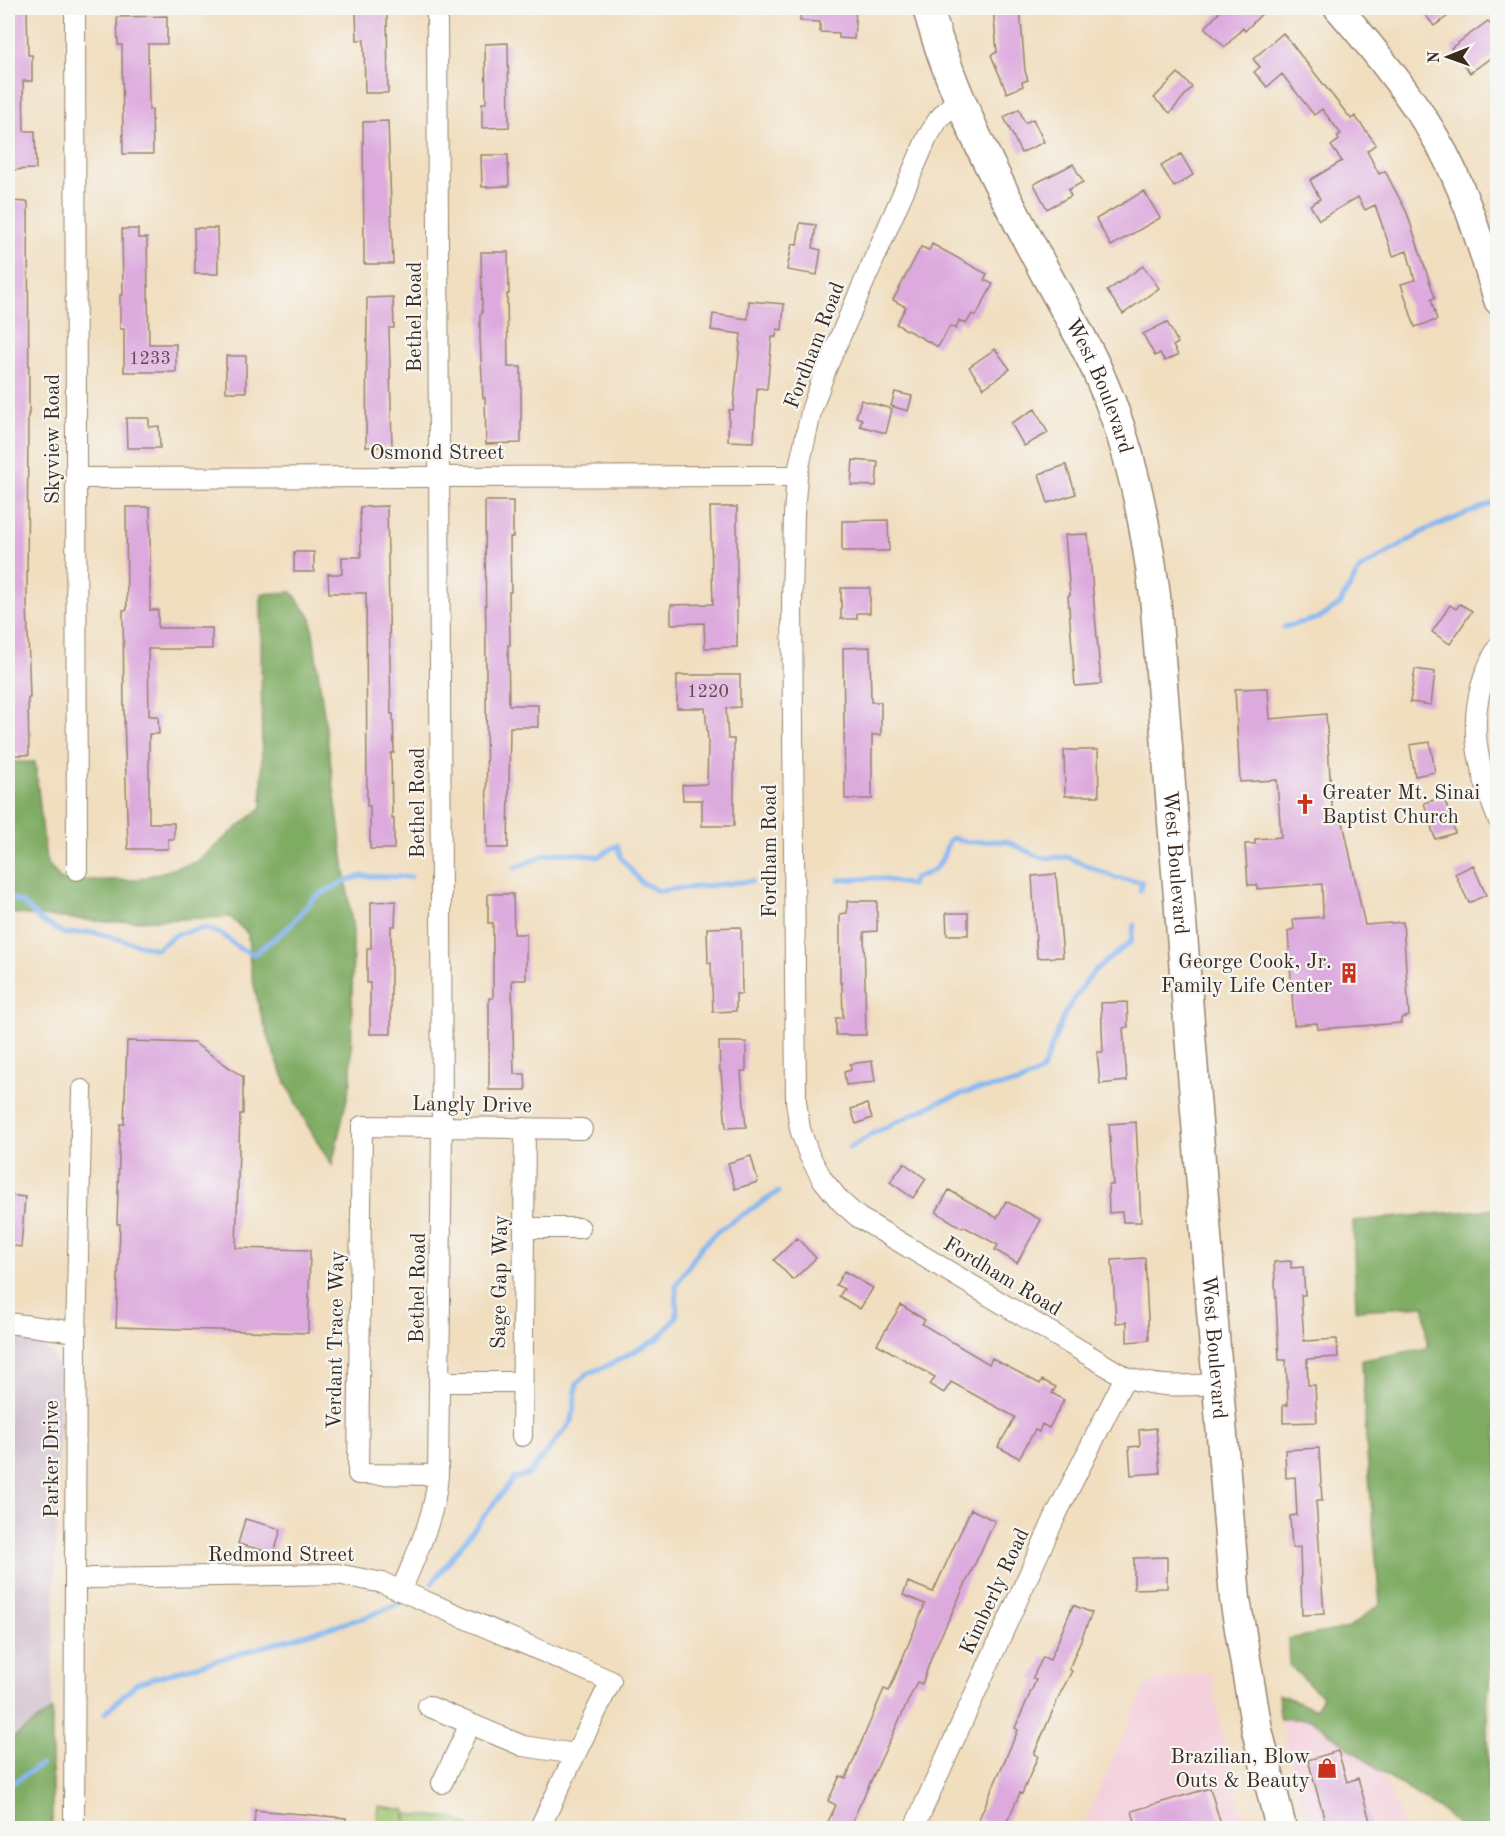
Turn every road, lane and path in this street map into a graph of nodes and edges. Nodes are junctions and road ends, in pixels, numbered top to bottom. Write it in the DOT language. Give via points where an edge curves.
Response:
graph roads {
  1 [pos="75,8"];
  2 [pos="437,8"];
  3 [pos="928,8"];
  4 [pos="1338,8"];
  5 [pos="958,98"];
  6 [pos="1497,301"];
  7 [pos="797,476"];
  8 [pos="76,477"];
  9 [pos="439,477"];
  10 [pos="1497,647"];
  11 [pos="1497,819"];
  12 [pos="77,870"];
  13 [pos="82,1090"];
  14 [pos="362,1126"];
  15 [pos="442,1127"];
  16 [pos="525,1128"];
  17 [pos="582,1129"];
  18 [pos="524,1228"];
  19 [pos="580,1228"];
  20 [pos="8,1323"];
  21 [pos="76,1332"];
  22 [pos="1125,1377"];
  23 [pos="440,1382"];
  24 [pos="522,1382"];
  25 [pos="1216,1384"];
  26 [pos="522,1436"];
  27 [pos="438,1475"];
  28 [pos="75,1581"];
  29 [pos="401,1591"];
  30 [pos="428,1706"];
  31 [pos="470,1724"];
  32 [pos="575,1754"];
  33 [pos="442,1783"];
  34 [pos="540,1827"];
  35 [pos="74,1828"];
  36 [pos="914,1828"];
  37 [pos="1281,1828"];
  1 -- 8 [label="street, Skyview Road"];
  2 -- 9 [label="street, Bethel Road"];
  3 -- 5 [label="main road, West Boulevard"];
  4 -- 6 [label="street" via="1436,138 1480,241"];
  5 -- 7 [label="street, Fordham Road" via="927,138 826,369"];
  5 -- 25 [label="main road, West Boulevard" via="1100,378 1131,463 1147,536 1155,596"];
  7 -- 9 [label="street, Osmond Street"];
  7 -- 22 [label="street, Fordham Road" via="792,563 796,1101 809,1155 823,1180 858,1217"];
  8 -- 9 [label="street, Osmond Street"];
  8 -- 12 [label="street, Skyview Road"];
  9 -- 15 [label="street, Bethel Road"];
  10 -- 11 [label="street" via="1484,672 1474,721 1480,761"];
  13 -- 21 [label="street, Parker Drive"];
  14 -- 15 [label="street, Langly Drive"];
  14 -- 27 [label="street, Verdant Trace Way" via="358,1474"];
  15 -- 16 [label="street, Langly Drive"];
  15 -- 23 [label="street, Bethel Road"];
  16 -- 17 [label="street, Langly Drive"];
  16 -- 18 [label="street, Sage Gap Way"];
  18 -- 19 [label="street"];
  18 -- 24 [label="street, Sage Gap Way"];
  20 -- 21 [label="street"];
  21 -- 28 [label="street, Parker Drive"];
  22 -- 25 [label="street, Fordham Road" via="1167,1387"];
  22 -- 36 [label="street, Kimberly Road" via="1055,1517"];
  23 -- 24 [label="street"];
  23 -- 27 [label="street, Bethel Road"];
  24 -- 26 [label="street, Sage Gap Way"];
  25 -- 37 [label="main road, West Boulevard" via="1241,1646 1264,1766"];
  27 -- 29 [label="street, Bethel Road" via="430,1523"];
  28 -- 29 [label="street, Redmond Street" via="337,1574 368,1579"];
  28 -- 35 [label="street, Parker Drive"];
  29 -- 32 [label="street, Redmond Street" via="611,1681"];
  30 -- 31 [label="street"];
  31 -- 32 [label="street" via="523,1746"];
  31 -- 33 [label="street"];
  32 -- 34 [label="street"];
}
